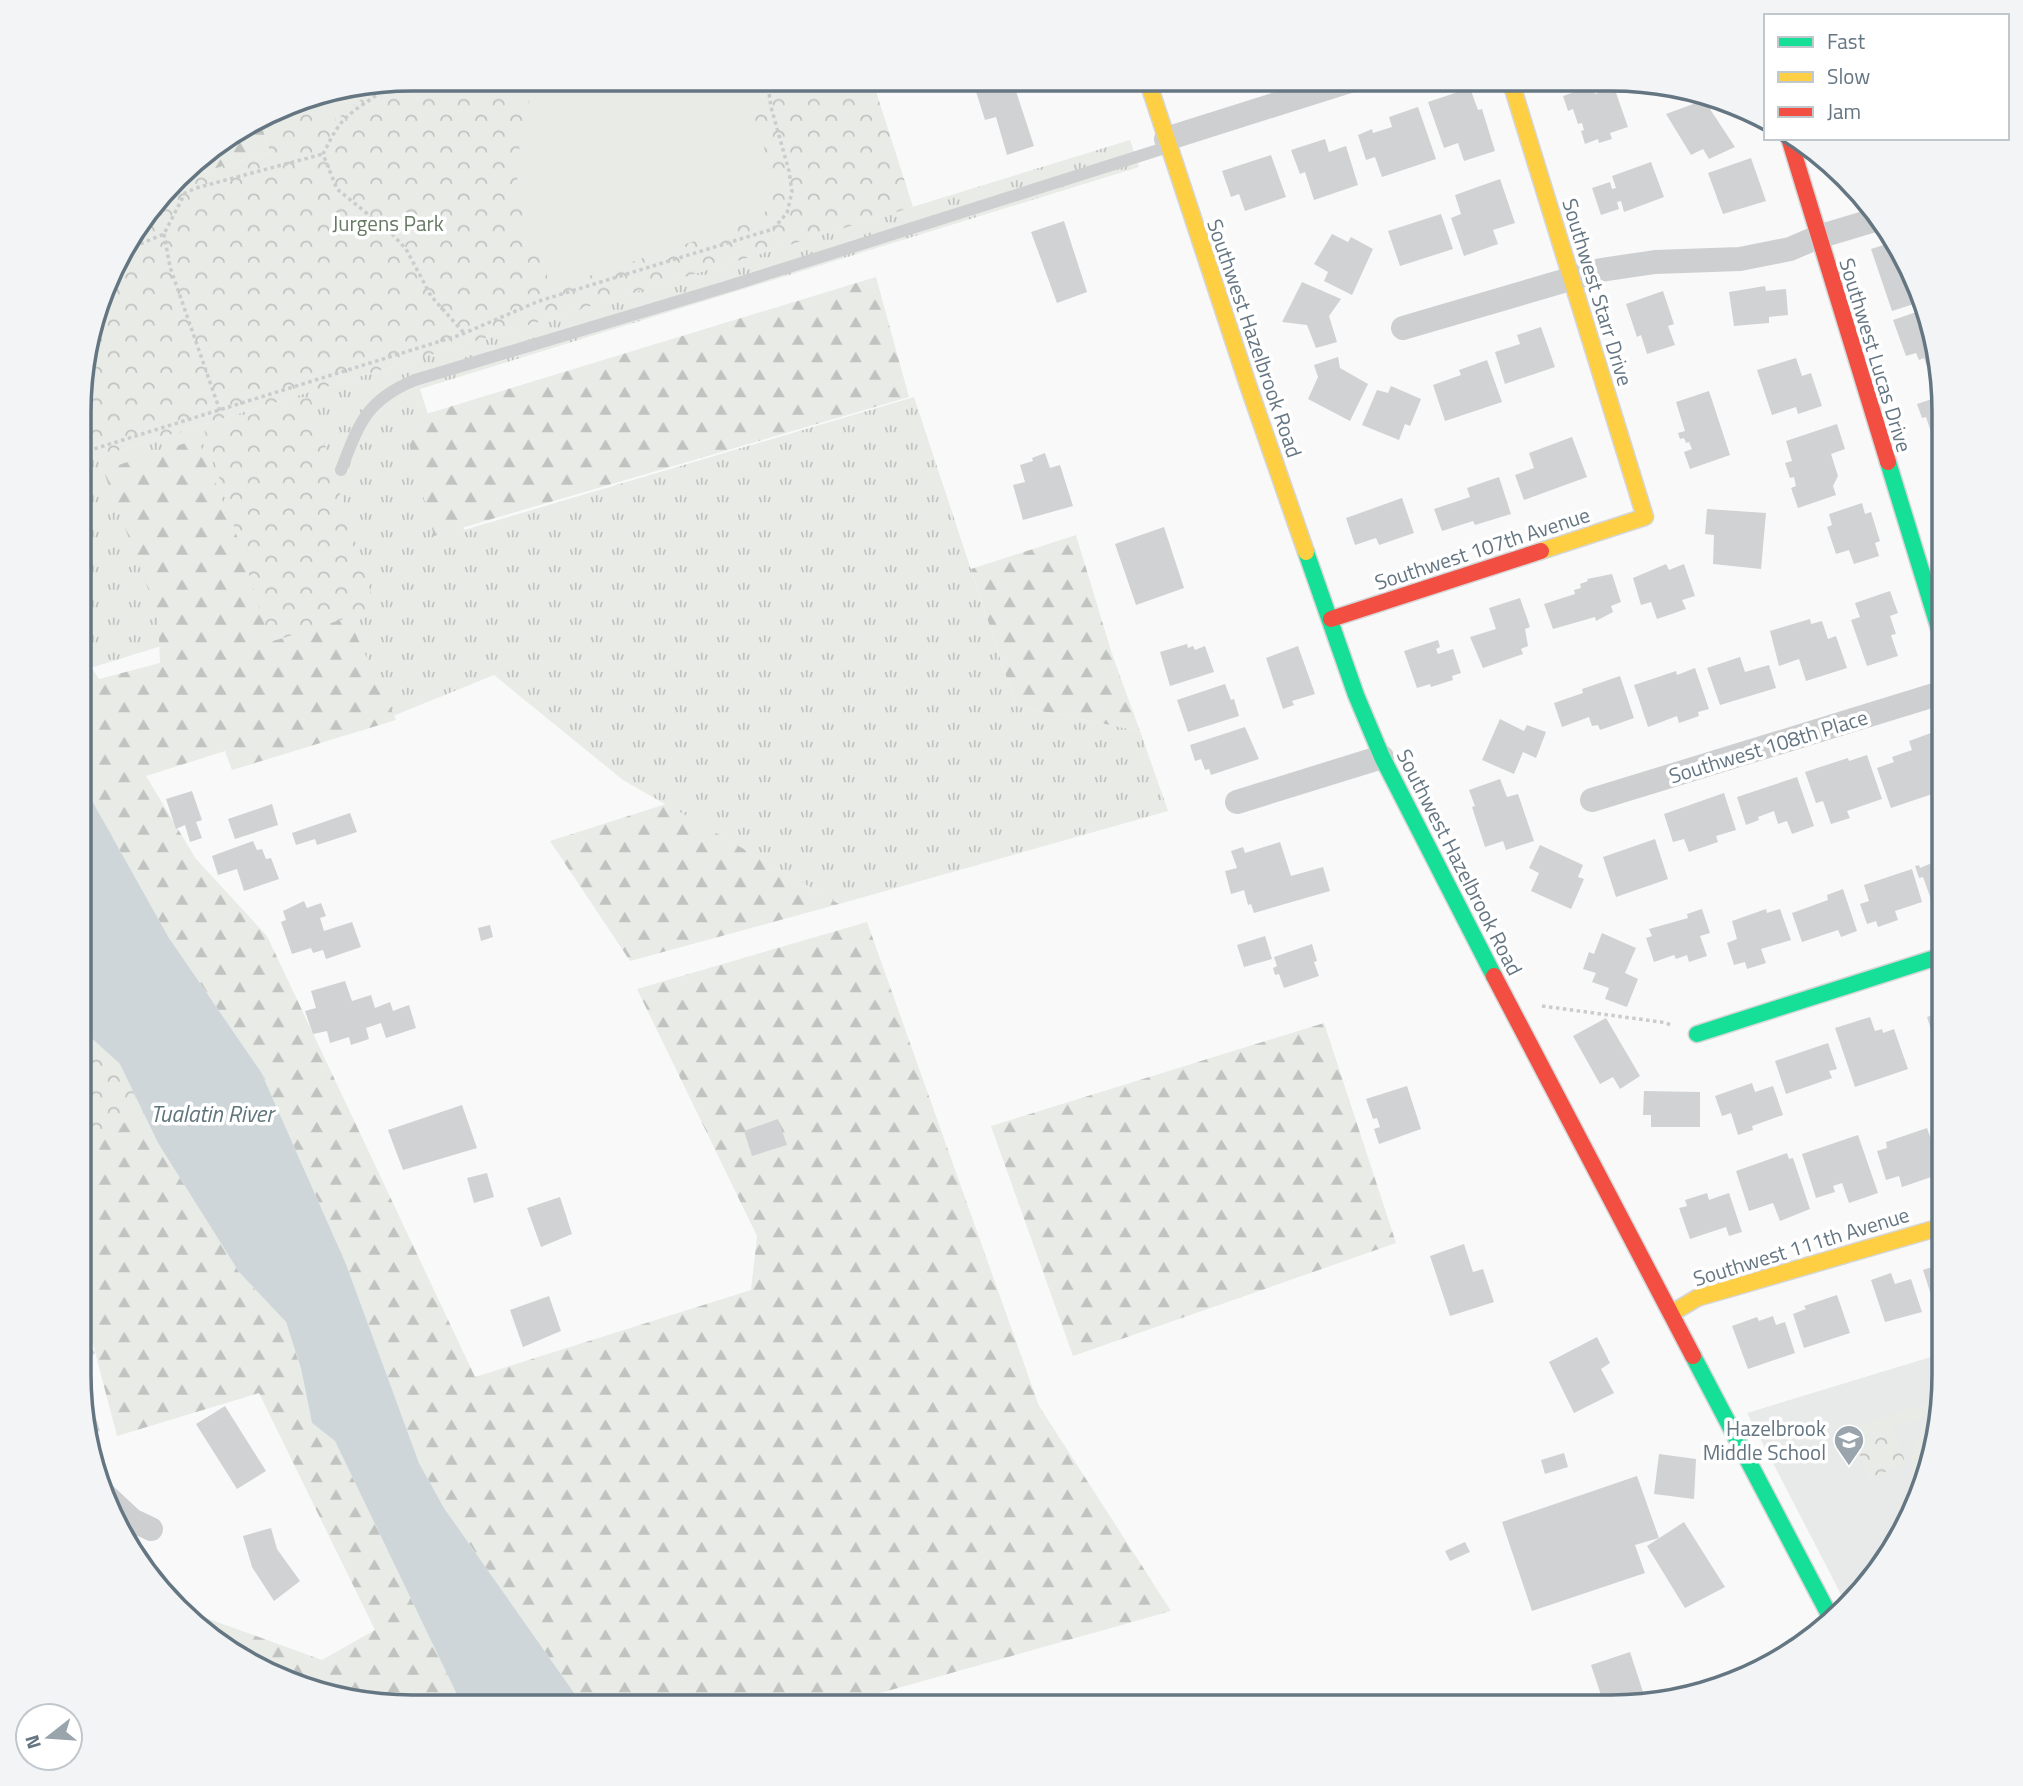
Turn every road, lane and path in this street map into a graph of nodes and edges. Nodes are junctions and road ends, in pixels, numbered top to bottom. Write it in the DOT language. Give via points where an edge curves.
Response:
graph roads {
  1 [pos="769,91"];
  2 [pos="1151,91"];
  3 [pos="1299,91"];
  4 [pos="1514,91"];
  5 [pos="382,93"];
  6 [pos="1167,143"];
  7 [pos="1792,147"];
  8 [pos="323,154"];
  9 [pos="1869,222"];
  10 [pos="164,234"];
  11 [pos="1818,237"];
  12 [pos="138,245"];
  13 [pos="1572,277"];
  14 [pos="1403,328"];
  15 [pos="464,333"];
  16 [pos="220,411"];
  17 [pos="91,450"];
  18 [pos="341,470"];
  19 [pos="1645,517"];
  20 [pos="1932,606"];
  21 [pos="1331,619"];
  22 [pos="1932,696"];
  23 [pos="1382,757"];
  24 [pos="1592,800"];
  25 [pos="1237,802"];
  26 [pos="1932,959"];
  27 [pos="1516,1017"];
  28 [pos="1698,1034"];
  29 [pos="1932,1229"];
  30 [pos="1672,1313"];
  31 [pos="121,1510"];
  32 [pos="151,1529"];
  33 [pos="1827,1611"];
  1 -- 15 [label="path" via="792,192 787,212 773,229 539,301"];
  2 -- 6 [label="street, Southwest Hazelbrook Road"];
  3 -- 6 [label="street"];
  4 -- 13 [label="street, Southwest Starr Drive"];
  5 -- 8 [label="path" via="347,116"];
  6 -- 18 [label="lane" via="729,286 415,380 391,390 367,412"];
  6 -- 21 [label="street, Southwest Hazelbrook Road"];
  7 -- 11 [label="street, Southwest Lucas Drive"];
  8 -- 10 [label="path" via="185,193"];
  8 -- 15 [label="path" via="337,189 406,249 431,296"];
  9 -- 11 [label="street"];
  10 -- 12 [label="path"];
  10 -- 16 [label="path" via="170,267"];
  11 -- 13 [label="street" via="1790,249 1740,260 1655,262"];
  11 -- 20 [label="street, Southwest Lucas Drive"];
  13 -- 14 [label="street"];
  13 -- 19 [label="street, Southwest Starr Drive"];
  15 -- 16 [label="path"];
  16 -- 17 [label="path"];
  19 -- 21 [label="street, Southwest 107th Avenue"];
  21 -- 23 [label="street, Southwest Hazelbrook Road"];
  22 -- 24 [label="street, Southwest 108th Place"];
  23 -- 25 [label="street"];
  23 -- 27 [label="street, Southwest Hazelbrook Road"];
  26 -- 28 [label="street"];
  27 -- 28 [label="path" via="1534,1004 1661,1022"];
  27 -- 30 [label="street, Southwest Hazelbrook Road"];
  29 -- 30 [label="street, Southwest 111th Avenue" via="1697,1298"];
  30 -- 33 [label="street, Southwest Hazelbrook Road"];
  31 -- 32 [label="street"];
}
